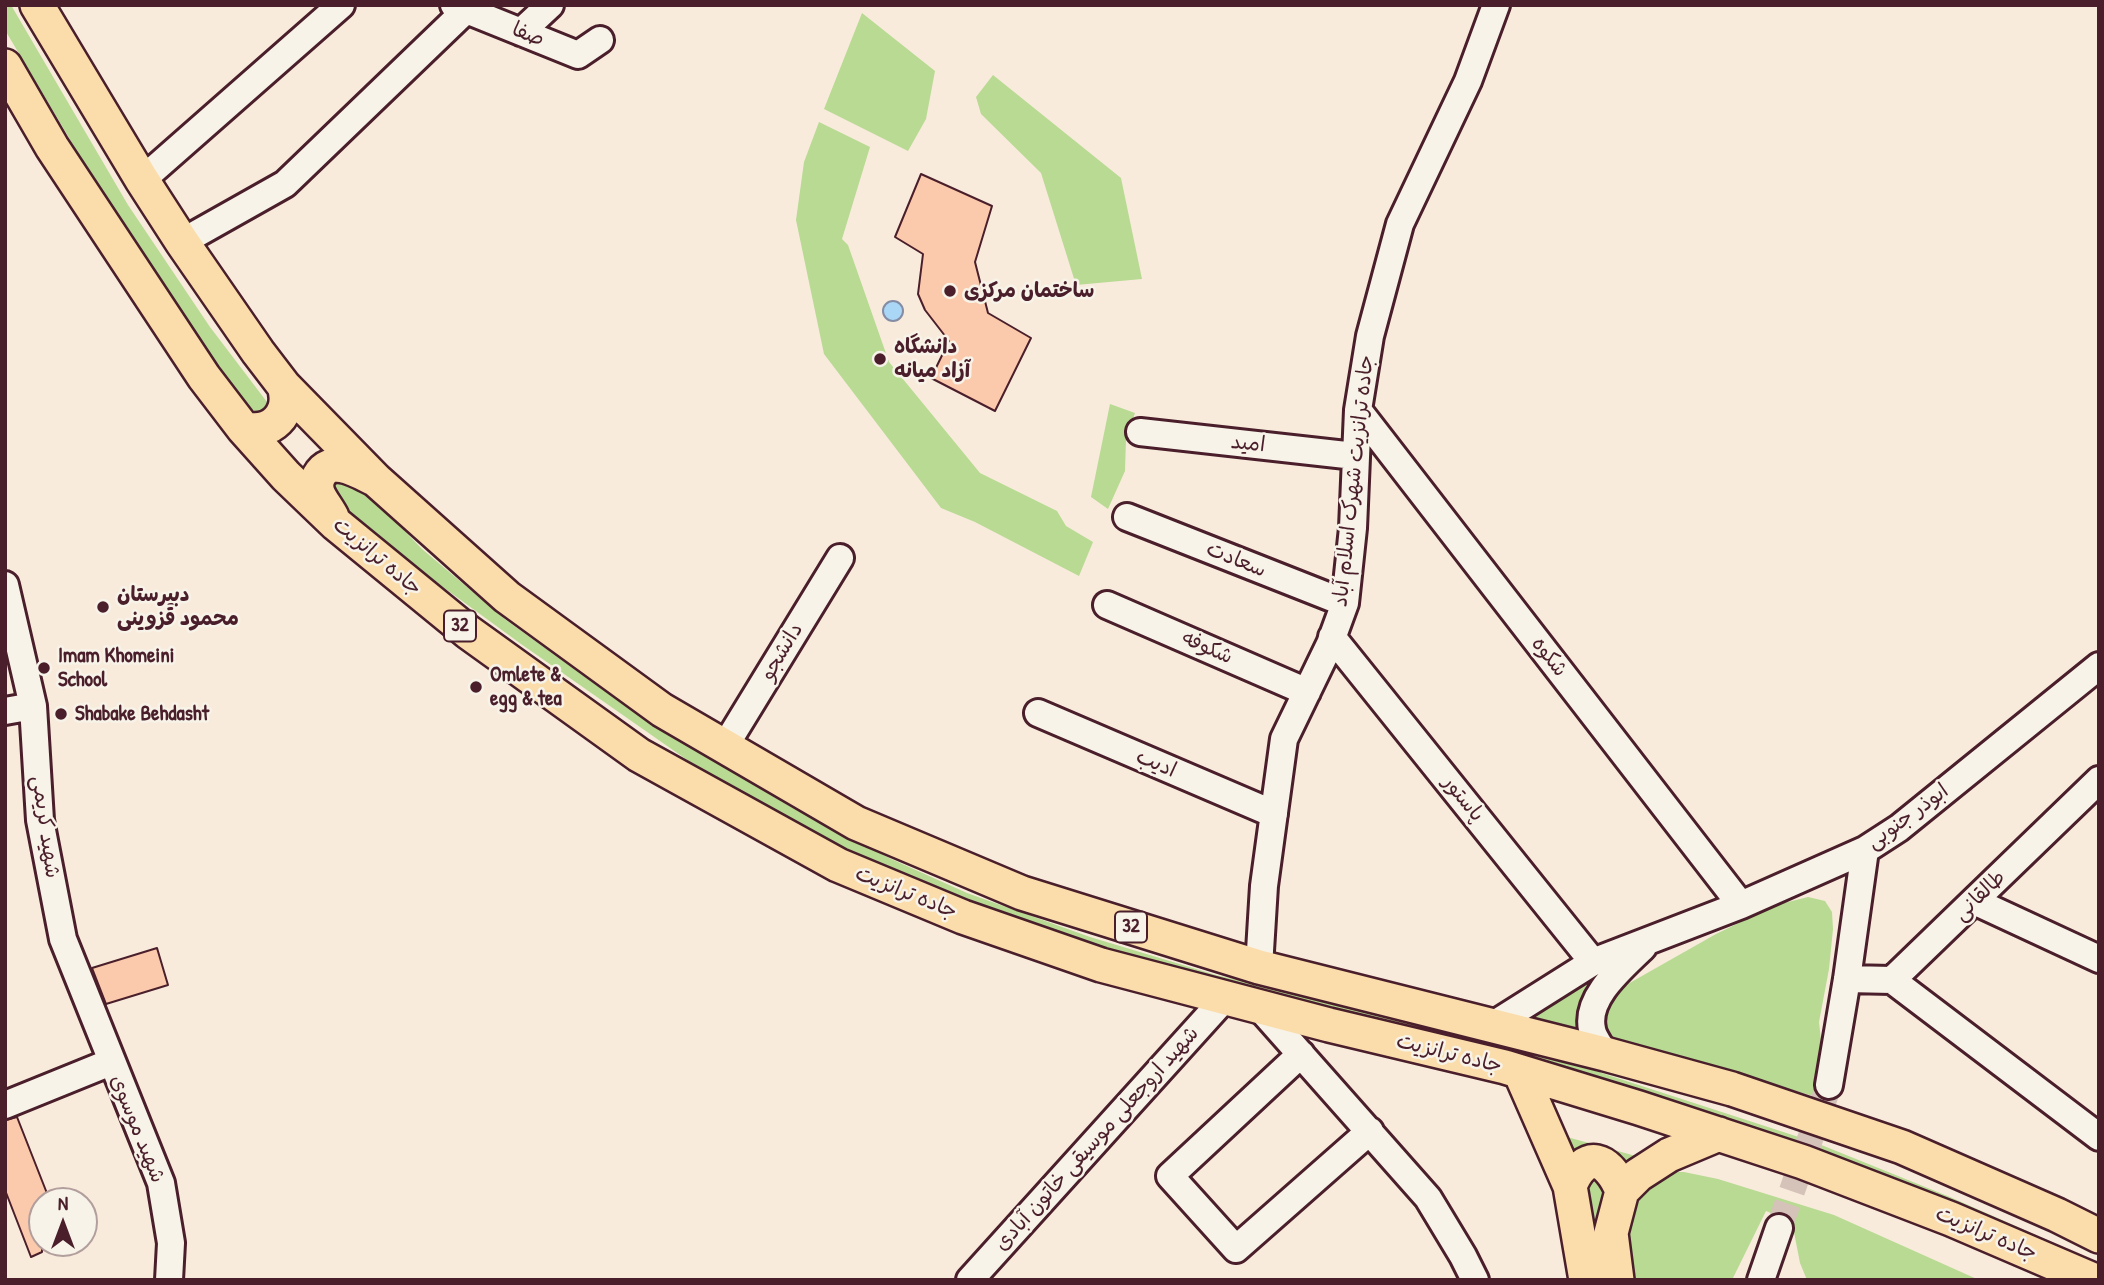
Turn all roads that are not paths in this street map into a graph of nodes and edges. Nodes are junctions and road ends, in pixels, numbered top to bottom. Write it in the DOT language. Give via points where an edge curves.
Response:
graph roads {
  1 [pos="341,5"];
  2 [pos="550,5"];
  3 [pos="39,6"];
  4 [pos="1492,6"];
  5 [pos="460,8"];
  6 [pos="521,32"];
  7 [pos="600,40"];
  8 [pos="5,66"];
  9 [pos="142,180"];
  10 [pos="182,242"];
  11 [pos="284,386"];
  12 [pos="1358,410"];
  13 [pos="243,428"];
  14 [pos="1140,432"];
  15 [pos="1356,456"];
  16 [pos="376,480"];
  17 [pos="1127,517"];
  18 [pos="336,524"];
  19 [pos="839,558"];
  20 [pos="5,585"];
  21 [pos="1345,603"];
  22 [pos="1107,605"];
  23 [pos="1332,637"];
  24 [pos="2097,672"];
  25 [pos="1307,692"];
  26 [pos="33,706"];
  27 [pos="5,711"];
  28 [pos="1038,713"];
  29 [pos="725,746"];
  30 [pos="2099,780"];
  31 [pos="1274,814"];
  32 [pos="1864,850"];
  33 [pos="1974,901"];
  34 [pos="1741,905"];
  35 [pos="1652,939"];
  36 [pos="2099,959"];
  37 [pos="1593,962"];
  38 [pos="1259,967"];
  39 [pos="1847,979"];
  40 [pos="1892,980"];
  41 [pos="1225,998"];
  42 [pos="1258,1006"];
  43 [pos="1493,1025"];
  44 [pos="1301,1054"];
  45 [pos="1605,1054"];
  46 [pos="111,1062"];
  47 [pos="1520,1072"];
  48 [pos="1829,1085"];
  49 [pos="5,1105"];
  50 [pos="1370,1131"];
  51 [pos="1719,1135"];
  52 [pos="2099,1138"];
  53 [pos="1570,1186"];
  54 [pos="1622,1191"];
  55 [pos="1779,1228"];
  56 [pos="2099,1236"];
  57 [pos="169,1280"];
  58 [pos="970,1280"];
  59 [pos="1475,1280"];
  60 [pos="1586,1280"];
  61 [pos="1617,1280"];
  62 [pos="1761,1280"];
  63 [pos="2093,1280"];
  1 -- 9 [label="street"];
  2 -- 6 [label="street"];
  3 -- 9 [label="main road, جاده ترانزیت / 32"];
  4 -- 12 [label="street, جاده ترانزیت شهرک اسلام آباد" via="1468,81 1400,224 1370,336"];
  5 -- 6 [label="street, صفا"];
  5 -- 10 [label="street" via="285,184"];
  6 -- 7 [label="street, صفا" via="578,55"];
  8 -- 13 [label="main road, جاده ترانزیت / 32" via="66,169"];
  9 -- 10 [label="main road, جاده ترانزیت / 32"];
  10 -- 11 [label="main road, جاده ترانزیت / 32"];
  11 -- 13 [label="main road" via="286,408 279,420 266,429"];
  11 -- 16 [label="main road, جاده ترانزیت / 32"];
  12 -- 15 [label="street, جاده ترانزیت شهرک اسلام آباد"];
  12 -- 34 [label="street, شکوه"];
  13 -- 18 [label="main road, جاده ترانزیت / 32"];
  14 -- 15 [label="street, امید"];
  15 -- 21 [label="street, جاده ترانزیت شهرک اسلام آباد"];
  16 -- 18 [label="main road" via="340,465 320,474 317,490"];
  16 -- 29 [label="main road, جاده ترانزیت / 32" via="507,597 662,710"];
  17 -- 21 [label="street, سعادت"];
  18 -- 41 [label="main road, جاده ترانزیت / 32" via="468,632 639,755 838,865 1101,965"];
  19 -- 29 [label="street, دانشجو"];
  20 -- 26 [label="street, شهید کریمی"];
  21 -- 23 [label="street, جاده ترانزیت شهرک اسلام آباد"];
  22 -- 25 [label="street, شکوفه"];
  23 -- 25 [label="street, جاده ترانزیت شهرک اسلام آباد"];
  23 -- 37 [label="street, پاستور"];
  24 -- 32 [label="street, ابوذر جنوبی" via="1899,828"];
  25 -- 31 [label="street, جاده ترانزیت شهرک اسلام آباد" via="1284,738"];
  26 -- 27 [label="street"];
  26 -- 46 [label="street, شهید کریمی" via="40,820 63,939"];
  28 -- 31 [label="street, ادیب"];
  29 -- 38 [label="main road, جاده ترانزیت / 32" via="856,823 1022,893"];
  30 -- 33 [label="street, طالقانی"];
  31 -- 38 [label="street, جاده ترانزیت شهرک اسلام آباد"];
  32 -- 34 [label="street, ابوذر جنوبی"];
  32 -- 39 [label="street"];
  33 -- 36 [label="street"];
  33 -- 40 [label="street, طالقانی"];
  34 -- 35 [label="street, ابوذر جنوبی"];
  35 -- 37 [label="street, ابوذر جنوبی"];
  35 -- 45 [label="street" via="1606,984 1593,1010 1591,1030"];
  37 -- 43 [label="street, ابوذر جنوبی"];
  38 -- 43 [label="main road, جاده ترانزیت / 32"];
  39 -- 40 [label="street"];
  39 -- 48 [label="street"];
  40 -- 52 [label="street"];
  41 -- 42 [label="main road, جاده ترانزیت / 32"];
  41 -- 58 [label="street, شهید اروجعلی موسیقی خاتون آبادی"];
  42 -- 44 [label="street"];
  42 -- 47 [label="main road, جاده ترانزیت / 32"];
  43 -- 45 [label="main road, جاده ترانزیت / 32"];
  44 -- 50 [label="street"];
  44 -- 50 [label="street" via="1170,1176 1236,1249"];
  45 -- 56 [label="main road, جاده ترانزیت / 32" via="1732,1089 1902,1147"];
  46 -- 49 [label="street"];
  46 -- 57 [label="street, شهید موسوی" via="161,1183 171,1242"];
  47 -- 51 [label="main road, جاده ترانزیت / 32"];
  47 -- 53 [label="main road"];
  50 -- 59 [label="street" via="1428,1198"];
  51 -- 54 [label="main road" via="1670,1155"];
  51 -- 63 [label="main road, جاده ترانزیت / 32" via="1951,1219"];
  53 -- 54 [label="main road" via="1580,1167 1599,1162 1611,1171"];
  53 -- 60 [label="main road"];
  54 -- 61 [label="main road" via="1611,1233"];
  55 -- 62 [label="street"];
}
